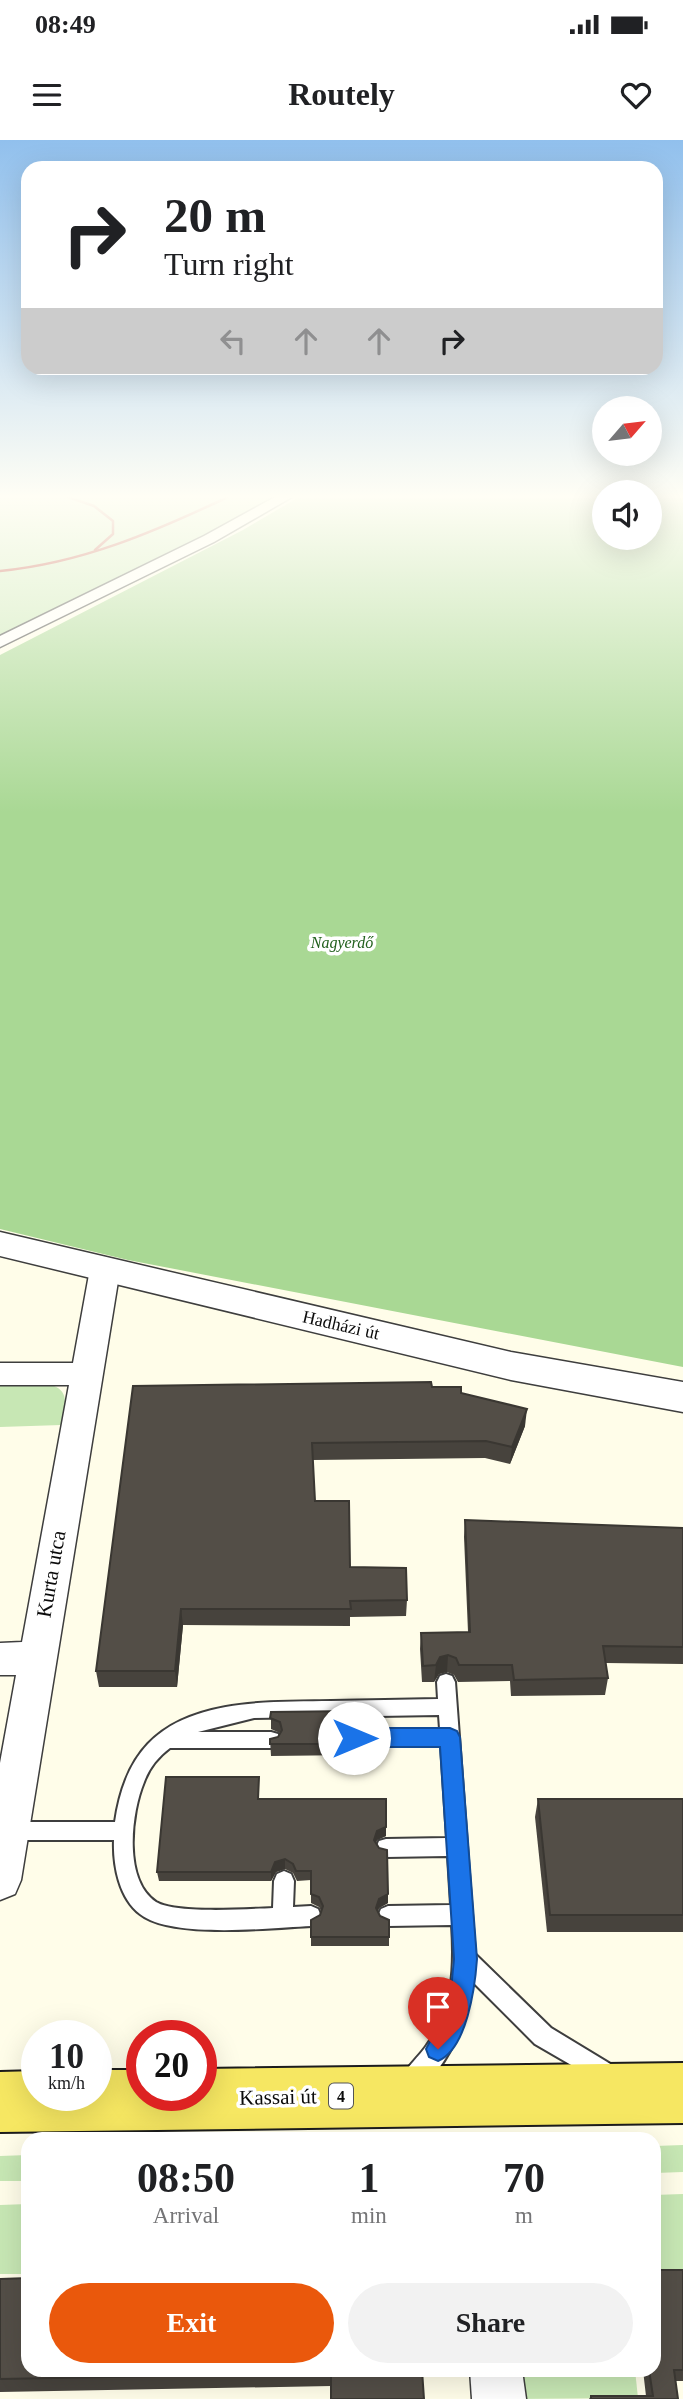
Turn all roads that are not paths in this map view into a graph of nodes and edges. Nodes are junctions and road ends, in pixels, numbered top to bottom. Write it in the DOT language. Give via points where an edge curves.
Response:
graph roads {
  1 [pos="80,602"];
  2 [pos="0,642"];
  3 [pos="0,1244"];
  4 [pos="105,1269"];
  5 [pos="0,1374"];
  6 [pos="86,1374"];
  7 [pos="683,1397"];
  8 [pos="37,1658"];
  9 [pos="0,1659"];
  10 [pos="446,1682"];
  11 [pos="447,1707"];
  12 [pos="450,1737"];
  13 [pos="354,1738"];
  14 [pos="165,1740"];
  15 [pos="271,1740"];
  16 [pos="8,1831"];
  17 [pos="124,1831"];
  18 [pos="457,1847"];
  19 [pos="386,1848"];
  20 [pos="0,1880"];
  21 [pos="284,1881"];
  22 [pos="462,1915"];
  23 [pos="311,1916"];
  24 [pos="388,1916"];
  25 [pos="283,1917"];
  26 [pos="465,1959"];
  27 [pos="661,2093"];
  28 [pos="396,2095"];
  29 [pos="0,2102"];
  30 [pos="497,2377"];
  31 [pos="499,2399"];
  1 -- 2 [label="street"];
  3 -- 4 [label="street, Hadházi út"];
  4 -- 6 [label="street, Kurta utca"];
  4 -- 7 [label="street, Hadházi út" via="511,1366"];
  5 -- 6 [label="street"];
  6 -- 8 [label="street, Kurta utca"];
  8 -- 9 [label="street"];
  8 -- 16 [label="street, Kurta utca"];
  10 -- 11 [label="lane"];
  11 -- 12 [label="lane"];
  11 -- 14 [label="lane" via="254,1710 190,1726"];
  12 -- 13 [label="lane"];
  12 -- 18 [label="lane"];
  14 -- 15 [label="lane"];
  14 -- 17 [label="lane" via="140,1767"];
  16 -- 17 [label="lane"];
  16 -- 20 [label="street, Kurta utca"];
  17 -- 25 [label="lane" via="130,1885 149,1909 164,1916"];
  18 -- 19 [label="lane"];
  18 -- 22 [label="lane"];
  21 -- 25 [label="lane"];
  22 -- 24 [label="lane"];
  22 -- 26 [label="lane"];
  23 -- 25 [label="lane"];
  26 -- 27 [label="lane" via="543,2036"];
  26 -- 28 [label="lane" via="454,2021 438,2049"];
  27 -- 28 [label="main road, Kassai út / 4"];
  28 -- 29 [label="main road, Kassai út / 4"];
  30 -- 31 [label="street"];
}
